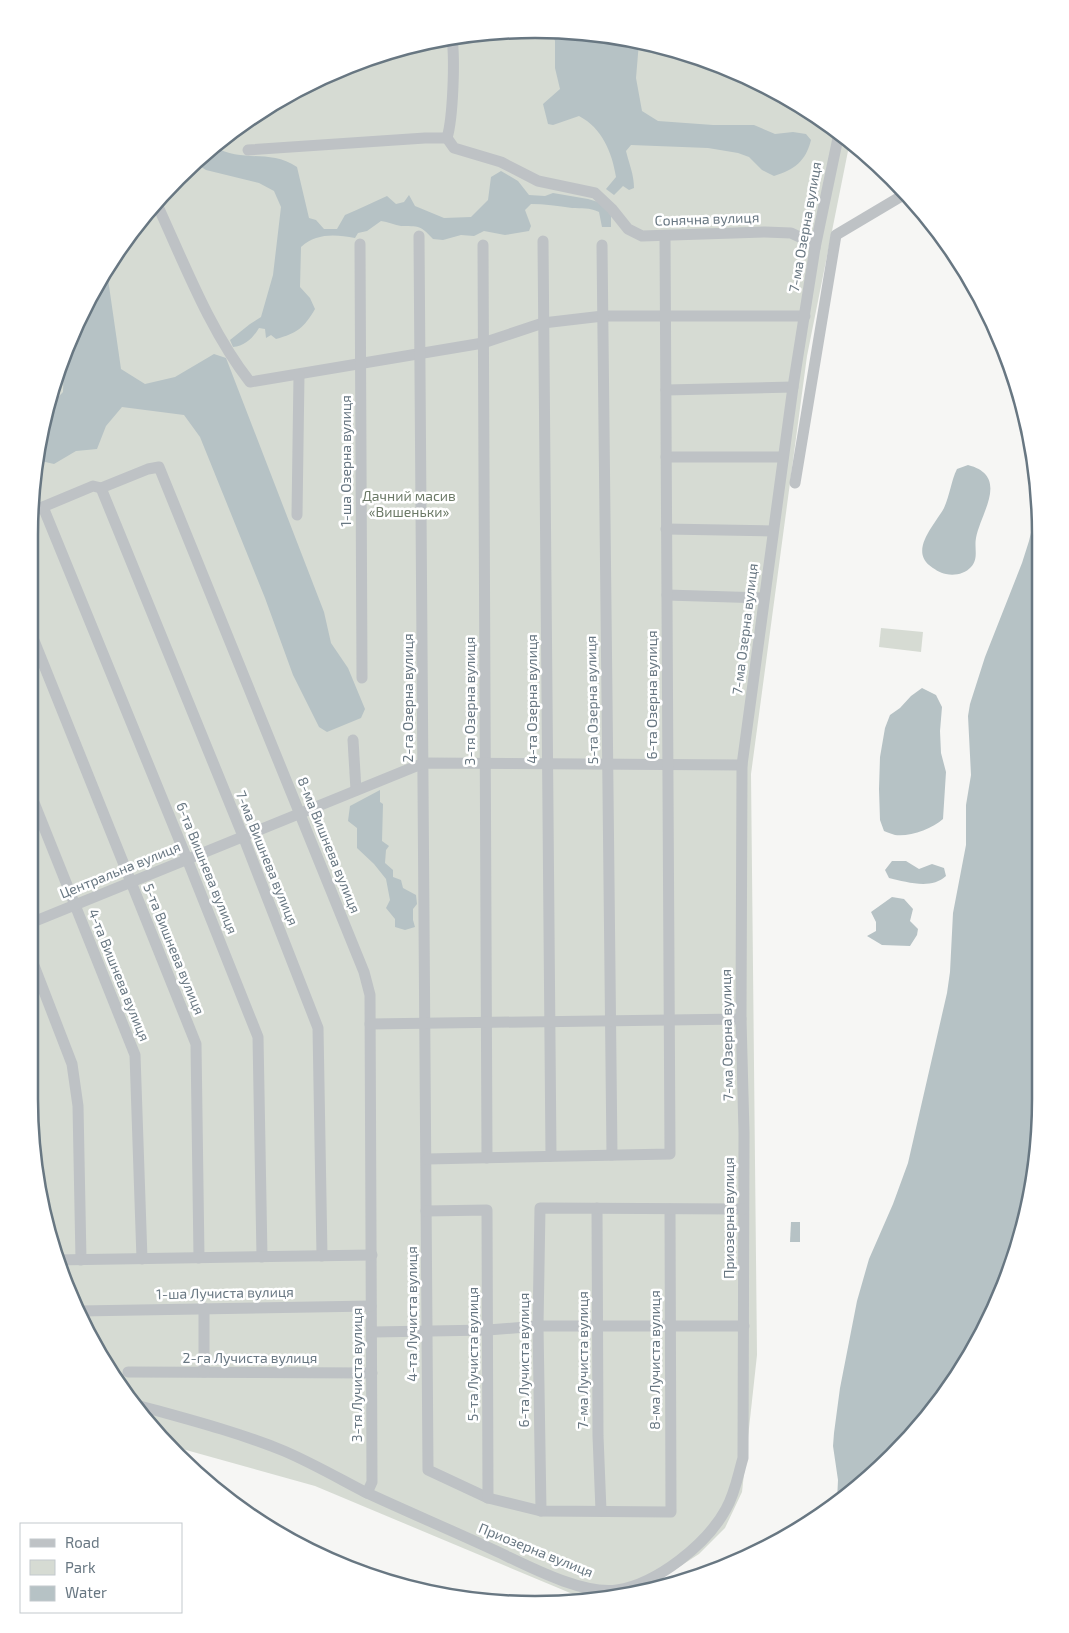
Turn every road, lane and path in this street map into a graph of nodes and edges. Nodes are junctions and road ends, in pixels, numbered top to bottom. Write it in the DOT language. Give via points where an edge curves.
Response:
graph roads {
  1 [pos="452,45"];
  2 [pos="447,138"];
  3 [pos="837,140"];
  4 [pos="248,150"];
  5 [pos="899,197"];
  6 [pos="159,209"];
  7 [pos="419,236"];
  8 [pos="665,236"];
  9 [pos="543,240"];
  10 [pos="360,244"];
  11 [pos="483,245"];
  12 [pos="602,245"];
  13 [pos="815,248"];
  14 [pos="603,316"];
  15 [pos="665,316"];
  16 [pos="805,316"];
  17 [pos="543,323"];
  18 [pos="483,343"];
  19 [pos="420,353"];
  20 [pos="361,363"];
  21 [pos="299,375"];
  22 [pos="793,387"];
  23 [pos="666,390"];
  24 [pos="666,457"];
  25 [pos="783,457"];
  26 [pos="795,483"];
  27 [pos="101,488"];
  28 [pos="38,509"];
  29 [pos="39,511"];
  30 [pos="297,515"];
  31 [pos="666,529"];
  32 [pos="773,531"];
  33 [pos="667,595"];
  34 [pos="764,598"];
  35 [pos="38,650"];
  36 [pos="362,678"];
  37 [pos="353,740"];
  38 [pos="424,763"];
  39 [pos="485,764"];
  40 [pos="547,764"];
  41 [pos="608,764"];
  42 [pos="668,764"];
  43 [pos="742,765"];
  44 [pos="356,790"];
  45 [pos="38,812"];
  46 [pos="299,813"];
  47 [pos="243,836"];
  48 [pos="187,859"];
  49 [pos="131,882"];
  50 [pos="75,905"];
  51 [pos="38,920"];
  52 [pos="38,976"];
  53 [pos="741,1019"];
  54 [pos="669,1020"];
  55 [pos="610,1021"];
  56 [pos="486,1022"];
  57 [pos="550,1022"];
  58 [pos="426,1023"];
  59 [pos="370,1024"];
  60 [pos="744,1133"];
  61 [pos="612,1155"];
  62 [pos="551,1156"];
  63 [pos="487,1158"];
  64 [pos="427,1159"];
  65 [pos="597,1208"];
  66 [pos="670,1209"];
  67 [pos="743,1209"];
  68 [pos="426,1211"];
  69 [pos="372,1255"];
  70 [pos="322,1256"];
  71 [pos="262,1257"];
  72 [pos="199,1258"];
  73 [pos="142,1259"];
  74 [pos="65,1260"];
  75 [pos="81,1260"];
  76 [pos="371,1306"];
  77 [pos="204,1308"];
  78 [pos="86,1311"];
  79 [pos="538,1326"];
  80 [pos="598,1326"];
  81 [pos="670,1326"];
  82 [pos="744,1326"];
  83 [pos="426,1330"];
  84 [pos="488,1330"];
  85 [pos="373,1332"];
  86 [pos="128,1372"];
  87 [pos="204,1372"];
  88 [pos="372,1373"];
  89 [pos="145,1407"];
  90 [pos="367,1492"];
  91 [pos="488,1498"];
  92 [pos="541,1511"];
  93 [pos="600,1511"];
  94 [pos="630,1586"];
  95 [pos="605,1590"];
  1 -- 2 [label="street"];
  2 -- 4 [label="street"];
  2 -- 8 [label="street, Сонячна вулиця" via="454,148 501,162 538,182 595,193 628,229 642,236"];
  3 -- 13 [label="street, 7-ма Озерна вулиця"];
  5 -- 26 [label="street" via="836,235"];
  6 -- 21 [label="street" via="218,335 250,382"];
  7 -- 19 [label="street, 2-га Озерна вулиця"];
  8 -- 13 [label="street, Сонячна вулиця" via="791,233"];
  8 -- 15 [label="street, 6-та Озерна вулиця"];
  9 -- 17 [label="street, 4-та Озерна вулиця"];
  10 -- 20 [label="street, 1-ша Озерна вулиця"];
  11 -- 18 [label="street, 3-тя Озерна вулиця"];
  12 -- 14 [label="street, 5-та Озерна вулиця"];
  13 -- 16 [label="street, 7-ма Озерна вулиця"];
  14 -- 15 [label="street"];
  14 -- 17 [label="street"];
  14 -- 41 [label="street, 5-та Озерна вулиця"];
  15 -- 16 [label="street"];
  15 -- 23 [label="street, 6-та Озерна вулиця"];
  16 -- 22 [label="street, 7-ма Озерна вулиця"];
  17 -- 18 [label="street"];
  17 -- 40 [label="street, 4-та Озерна вулиця"];
  18 -- 19 [label="street"];
  18 -- 39 [label="street, 3-тя Озерна вулиця"];
  19 -- 20 [label="street"];
  19 -- 38 [label="street, 2-га Озерна вулиця"];
  20 -- 21 [label="street"];
  20 -- 36 [label="street, 1-ша Озерна вулиця"];
  21 -- 30 [label="street"];
  22 -- 23 [label="street"];
  22 -- 25 [label="street, 7-ма Озерна вулиця"];
  23 -- 24 [label="street, 6-та Озерна вулиця"];
  24 -- 25 [label="street"];
  24 -- 31 [label="street, 6-та Озерна вулиця"];
  25 -- 32 [label="street, 7-ма Озерна вулиця"];
  27 -- 28 [label="street" via="93,486"];
  27 -- 46 [label="street, 8-ма Вишнева вулиця" via="159,467"];
  27 -- 47 [label="street, 7-ма Вишнева вулиця"];
  29 -- 48 [label="street, 6-та Вишнева вулиця"];
  31 -- 32 [label="street"];
  31 -- 33 [label="street, 6-та Озерна вулиця"];
  32 -- 34 [label="street, 7-ма Озерна вулиця"];
  33 -- 34 [label="street"];
  33 -- 42 [label="street, 6-та Озерна вулиця"];
  34 -- 43 [label="street, 7-ма Озерна вулиця"];
  35 -- 49 [label="street, 5-та Вишнева вулиця"];
  37 -- 44 [label="street"];
  38 -- 39 [label="street, Центральна вулиця"];
  38 -- 44 [label="street, Центральна вулиця"];
  38 -- 58 [label="street, 2-га Озерна вулиця"];
  39 -- 40 [label="street, Центральна вулиця"];
  39 -- 56 [label="street, 3-тя Озерна вулиця"];
  40 -- 41 [label="street, Центральна вулиця"];
  40 -- 57 [label="street, 4-та Озерна вулиця"];
  41 -- 42 [label="street, Центральна вулиця"];
  41 -- 55 [label="street, 5-та Озерна вулиця"];
  42 -- 43 [label="street, Центральна вулиця"];
  42 -- 54 [label="street, 6-та Озерна вулиця"];
  43 -- 53 [label="street, 7-ма Озерна вулиця"];
  44 -- 46 [label="street, Центральна вулиця"];
  45 -- 50 [label="street, 4-та Вишнева вулиця"];
  46 -- 47 [label="street, Центральна вулиця"];
  46 -- 59 [label="street, 8-ма Вишнева вулиця" via="364,972 370,995"];
  47 -- 48 [label="street, Центральна вулиця"];
  47 -- 70 [label="street, 7-ма Вишнева вулиця" via="318,1028"];
  48 -- 49 [label="street, Центральна вулиця"];
  48 -- 71 [label="street, 6-та Вишнева вулиця" via="258,1037"];
  49 -- 50 [label="street, Центральна вулиця"];
  49 -- 72 [label="street, 5-та Вишнева вулиця" via="196,1044"];
  50 -- 51 [label="street, Центральна вулиця"];
  50 -- 73 [label="street, 4-та Вишнева вулиця" via="135,1055"];
  52 -- 75 [label="street" via="72,1064 78,1106"];
  53 -- 54 [label="street"];
  53 -- 60 [label="street, 7-ма Озерна вулиця"];
  54 -- 55 [label="street"];
  54 -- 61 [label="street, 6-та Озерна вулиця" via="670,1154"];
  55 -- 57 [label="street"];
  55 -- 61 [label="street, 5-та Озерна вулиця"];
  56 -- 57 [label="street"];
  56 -- 58 [label="street"];
  56 -- 63 [label="street, 3-тя Озерна вулиця"];
  57 -- 62 [label="street, 4-та Озерна вулиця"];
  58 -- 59 [label="street"];
  58 -- 64 [label="street, 2-га Озерна вулиця"];
  59 -- 69 [label="street, 8-ма Вишнева вулиця"];
  60 -- 67 [label="street, Приозерна вулиця"];
  61 -- 62 [label="street"];
  62 -- 63 [label="street"];
  63 -- 64 [label="street"];
  64 -- 68 [label="street, 4-та Лучиста вулиця"];
  65 -- 66 [label="street"];
  65 -- 79 [label="street, 6-та Лучиста вулиця" via="540,1208"];
  65 -- 80 [label="street, 7-ма Лучиста вулиця"];
  66 -- 67 [label="street"];
  66 -- 81 [label="street, 8-ма Лучиста вулиця"];
  67 -- 82 [label="street, Приозерна вулиця"];
  68 -- 83 [label="street, 4-та Лучиста вулиця"];
  68 -- 84 [label="street, 5-та Лучиста вулиця" via="487,1210"];
  69 -- 70 [label="street"];
  69 -- 76 [label="street, 3-тя Лучиста вулиця"];
  70 -- 71 [label="street"];
  71 -- 72 [label="street"];
  72 -- 73 [label="street"];
  73 -- 75 [label="street"];
  74 -- 75 [label="street"];
  76 -- 77 [label="street, 1-ша Лучиста вулиця"];
  76 -- 85 [label="street, 3-тя Лучиста вулиця"];
  77 -- 78 [label="street, 1-ша Лучиста вулиця"];
  77 -- 87 [label="street"];
  79 -- 80 [label="street"];
  79 -- 84 [label="street"];
  79 -- 92 [label="street, 6-та Лучиста вулиця"];
  80 -- 81 [label="street"];
  80 -- 93 [label="street, 7-ма Лучиста вулиця"];
  81 -- 82 [label="street"];
  81 -- 93 [label="street, 8-ма Лучиста вулиця" via="671,1512"];
  82 -- 94 [label="street, Приозерна вулиця" via="743,1458 727,1508 711,1531 689,1553 664,1570"];
  83 -- 84 [label="street"];
  83 -- 85 [label="street"];
  83 -- 91 [label="street, 4-та Лучиста вулиця" via="428,1470"];
  84 -- 91 [label="street, 5-та Лучиста вулиця"];
  85 -- 88 [label="street, 3-тя Лучиста вулиця"];
  86 -- 87 [label="street, 2-га Лучиста вулиця"];
  87 -- 88 [label="street, 2-га Лучиста вулиця"];
  88 -- 90 [label="street, 3-тя Лучиста вулиця" via="372,1482"];
  89 -- 90 [label="street, Приозерна вулиця" via="215,1427 284,1452"];
  90 -- 95 [label="street, Приозерна вулиця" via="564,1580 594,1590"];
  91 -- 92 [label="street"];
  92 -- 93 [label="street"];
}
